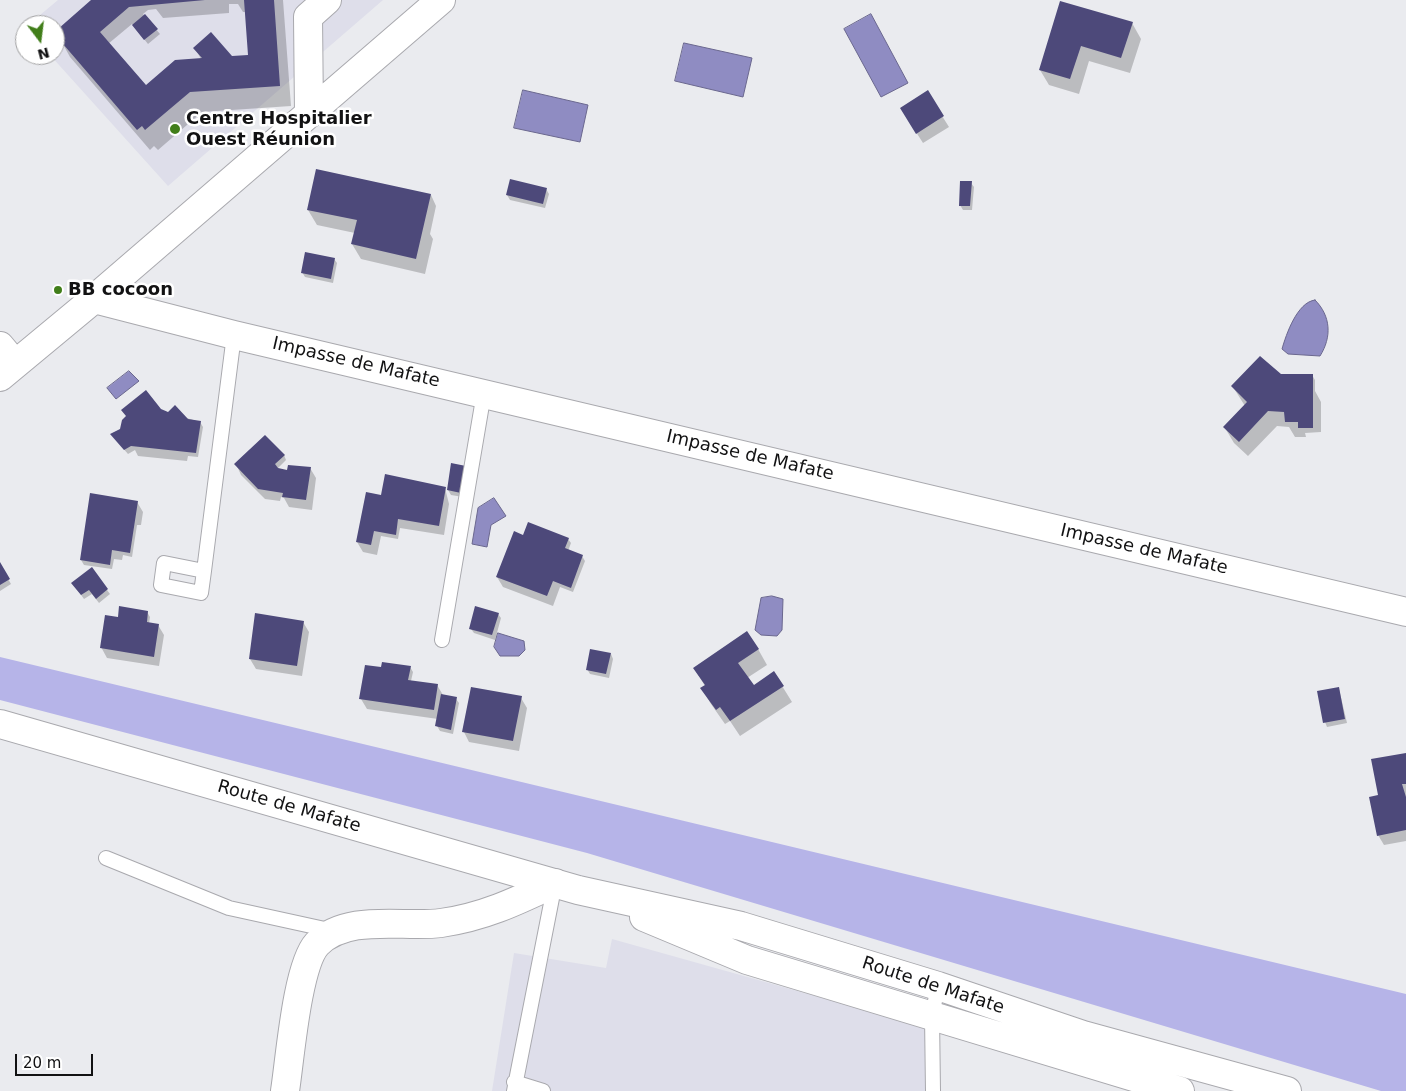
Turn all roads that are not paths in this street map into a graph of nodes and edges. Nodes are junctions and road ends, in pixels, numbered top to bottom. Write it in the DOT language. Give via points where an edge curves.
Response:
graph roads {
  1 [pos="327,0"];
  2 [pos="442,0"];
  3 [pos="309,114"];
  4 [pos="94,299"];
  5 [pos="234,335"];
  6 [pos="5,362"];
  7 [pos="484,393"];
  8 [pos="204,572"];
  9 [pos="1406,612"];
  10 [pos="442,640"];
  11 [pos="0,724"];
  12 [pos="106,858"];
  13 [pos="566,886"];
  14 [pos="335,931"];
  15 [pos="938,986"];
  16 [pos="932,1016"];
  17 [pos="514,1086"];
  18 [pos="285,1091"];
  19 [pos="544,1091"];
  20 [pos="934,1091"];
  21 [pos="1180,1091"];
  22 [pos="1287,1091"];
  1 -- 3 [label="street" via="308,17"];
  2 -- 3 [label="street"];
  3 -- 4 [label="street"];
  4 -- 5 [label="street, Impasse de Mafate"];
  4 -- 6 [label="street"];
  5 -- 7 [label="street, Impasse de Mafate"];
  5 -- 8 [label="lane"];
  7 -- 9 [label="street, Impasse de Mafate"];
  7 -- 10 [label="lane"];
  11 -- 13 [label="street, Route de Mafate"];
  12 -- 14 [label="lane" via="229,908"];
  13 -- 14 [label="street" via="495,911 441,923 358,926"];
  13 -- 15 [label="street, Route de Mafate" via="741,926"];
  13 -- 16 [label="street, Route de Mafate" via="747,960"];
  13 -- 17 [label="lane"];
  14 -- 18 [label="street" via="316,945 301,977"];
  15 -- 16 [label="lane"];
  15 -- 22 [label="street, Route de Mafate" via="1083,1035"];
  16 -- 20 [label="lane"];
  16 -- 21 [label="street, Route de Mafate"];
  17 -- 19 [label="lane"];
}
